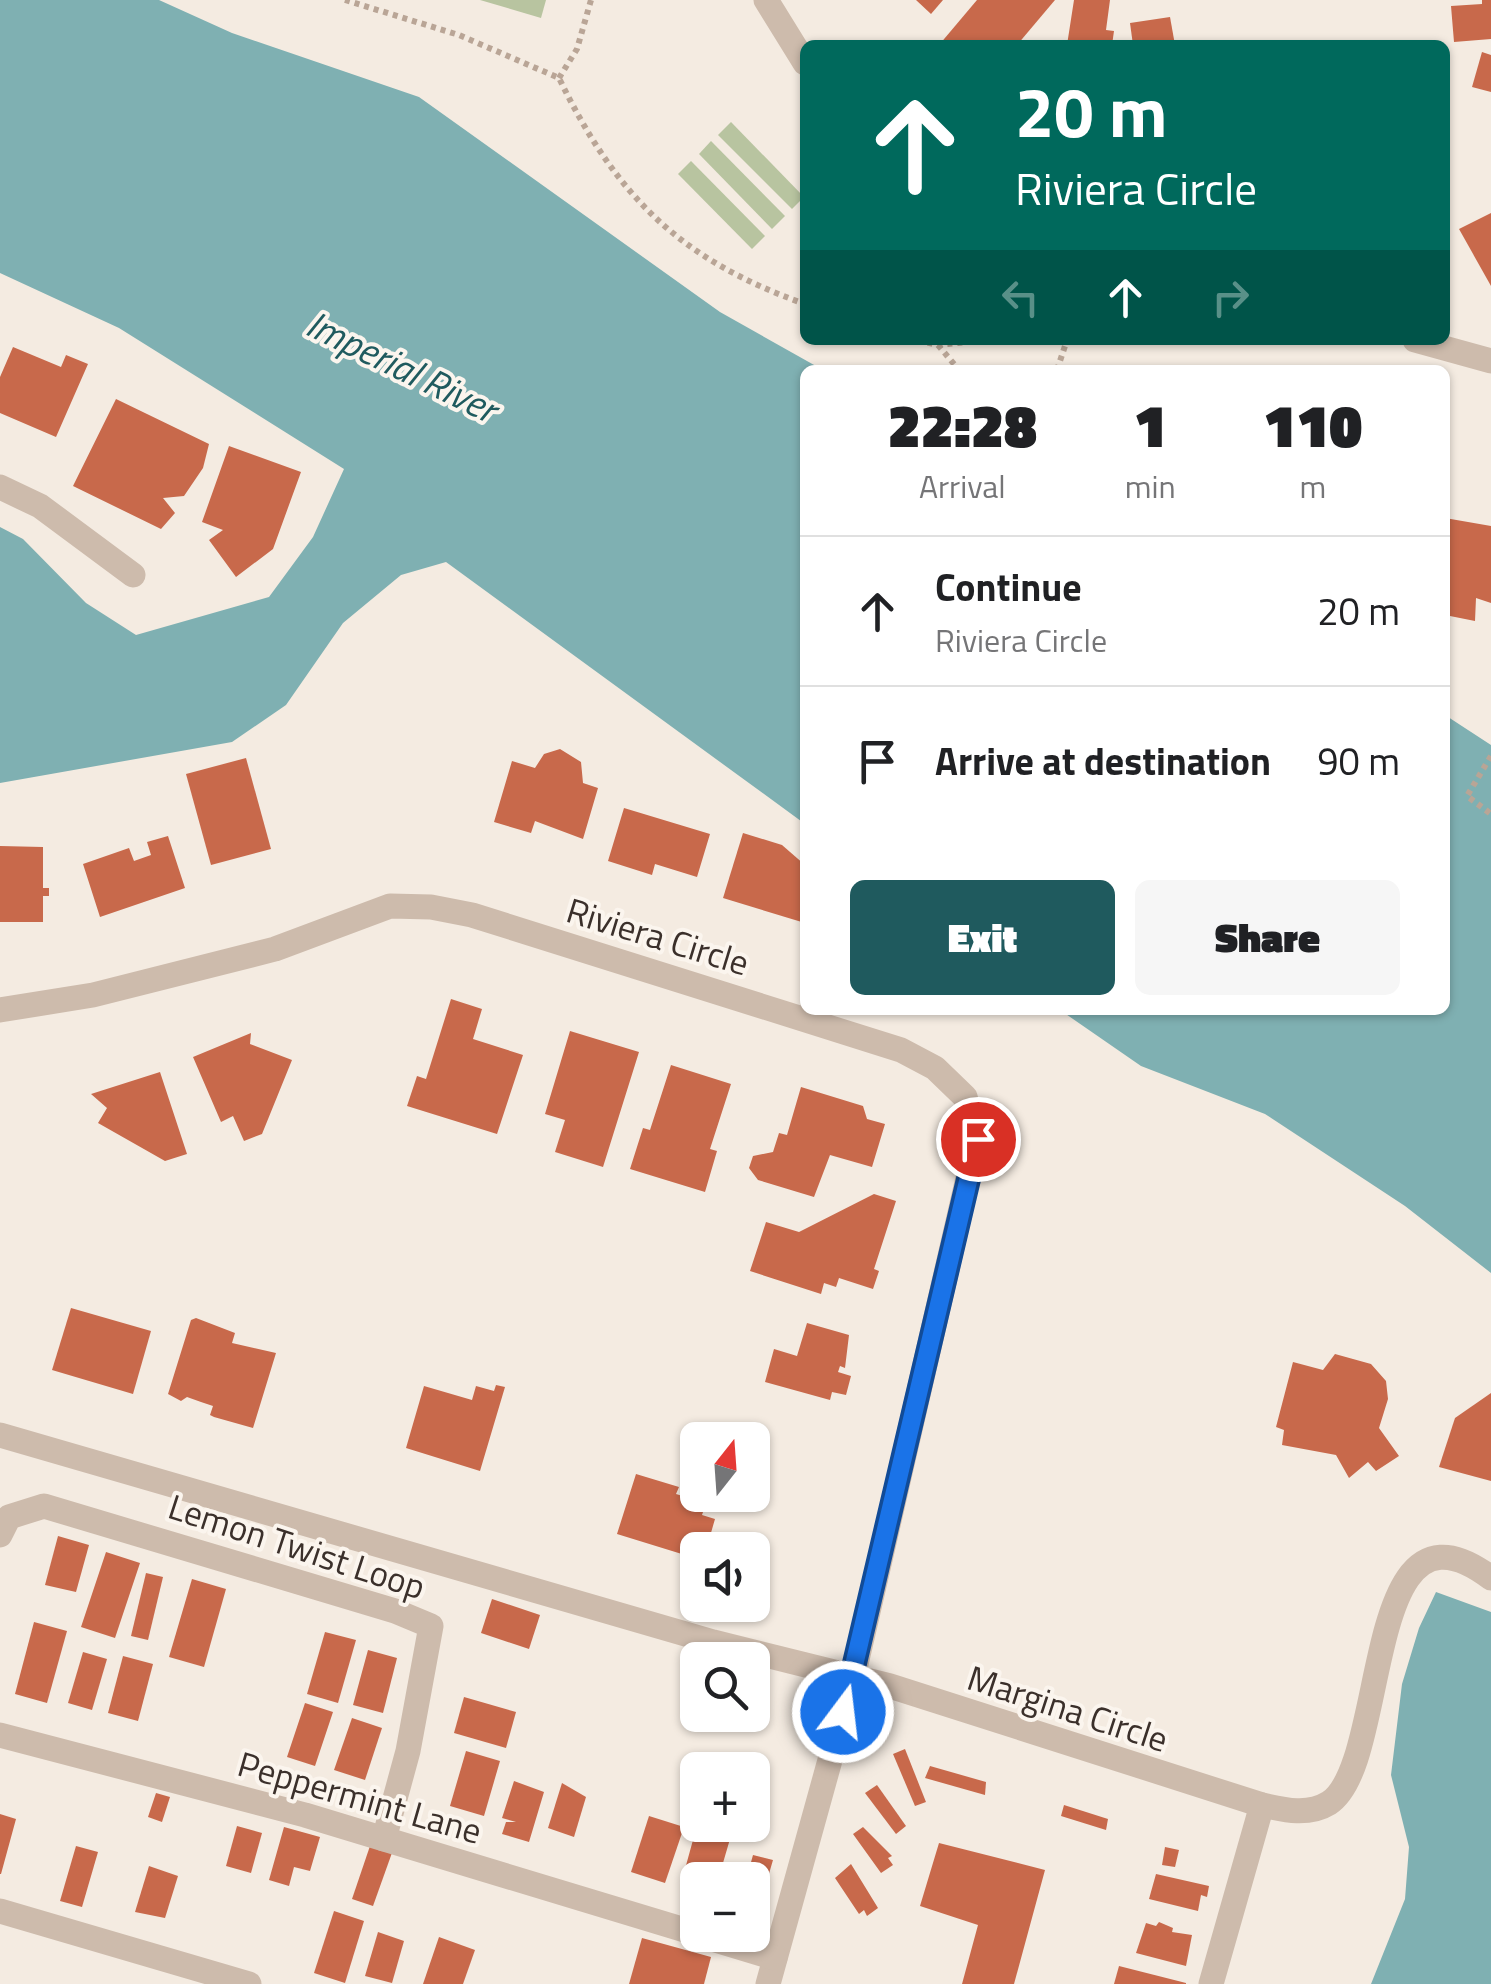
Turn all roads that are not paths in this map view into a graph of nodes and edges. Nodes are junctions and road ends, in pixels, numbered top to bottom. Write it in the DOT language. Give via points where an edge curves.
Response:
graph roads {
  1 [pos="766,0"];
  2 [pos="800,55"];
  3 [pos="1433,345"];
  4 [pos="1491,362"];
  5 [pos="0,487"];
  6 [pos="132,575"];
  7 [pos="0,1010"];
  8 [pos="0,1436"];
  9 [pos="0,1534"];
  10 [pos="1491,1578"];
  11 [pos="853,1677"];
  12 [pos="0,1735"];
  13 [pos="1262,1805"];
  14 [pos="384,1839"];
  15 [pos="0,1911"];
  16 [pos="680,1929"];
  17 [pos="755,1952"];
  18 [pos="775,1958"];
  19 [pos="237,1980"];
  20 [pos="768,1984"];
  21 [pos="1210,1984"];
  1 -- 2 [label="street"];
  3 -- 4 [label="street"];
  5 -- 6 [label="street" via="40,506"];
  7 -- 11 [label="street, Riviera Circle" via="93,995 275,948 390,906 431,907 784,1012 902,1050 935,1068 965,1097 978,1139"];
  8 -- 11 [label="street"];
  9 -- 14 [label="street, Lemon Twist Loop" via="9,1517 44,1506 431,1626"];
  10 -- 13 [label="street, Margina Circle" via="1458,1558 1420,1564 1400,1591 1343,1790 1312,1810"];
  11 -- 13 [label="street, Margina Circle"];
  11 -- 18 [label="street, Riviera Circle"];
  12 -- 14 [label="street, Peppermint Lane"];
  13 -- 21 [label="street"];
  14 -- 16 [label="street, Peppermint Lane"];
  15 -- 19 [label="street"];
  17 -- 18 [label="street, Peppermint Lane"];
  18 -- 20 [label="street, Riviera Circle"];
}
